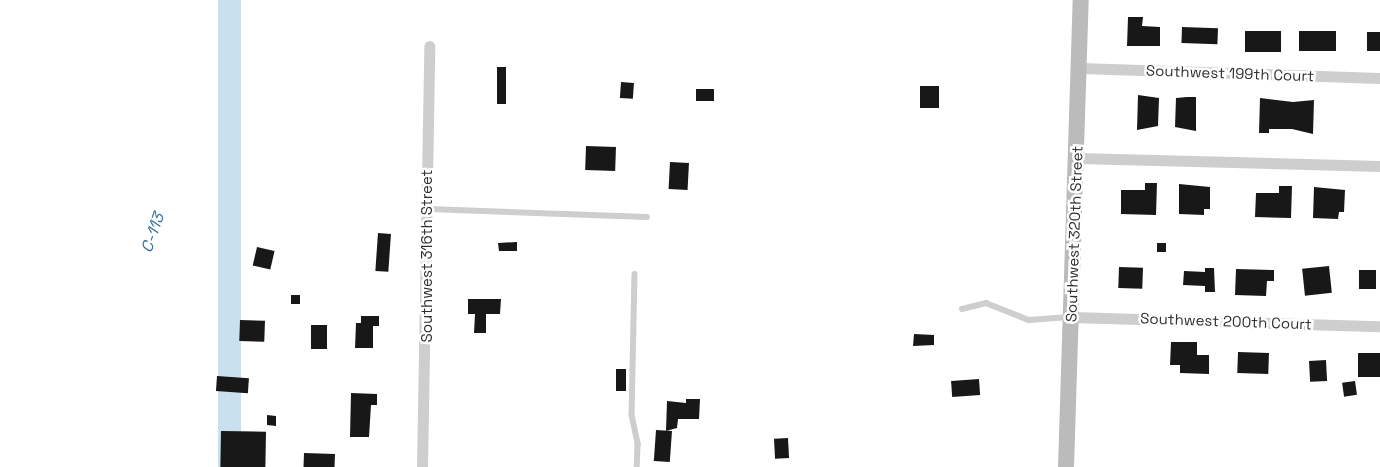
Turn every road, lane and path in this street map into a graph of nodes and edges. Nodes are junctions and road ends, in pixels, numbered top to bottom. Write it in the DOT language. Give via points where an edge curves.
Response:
graph roads {
  1 [pos="1081,0"];
  2 [pos="429,46"];
  3 [pos="1080,68"];
  4 [pos="1380,78"];
  5 [pos="1077,158"];
  6 [pos="1380,166"];
  7 [pos="429,209"];
  8 [pos="647,217"];
  9 [pos="635,274"];
  10 [pos="962,309"];
  11 [pos="1072,317"];
  12 [pos="1380,326"];
  13 [pos="422,467"];
  14 [pos="637,467"];
  15 [pos="1066,467"];
  1 -- 3 [label="street, Southwest 320th Street"];
  2 -- 7 [label="street, Southwest 316th Street"];
  3 -- 4 [label="street, Southwest 199th Court"];
  3 -- 5 [label="street, Southwest 320th Street"];
  5 -- 6 [label="street"];
  5 -- 11 [label="street, Southwest 320th Street"];
  7 -- 8 [label="lane"];
  7 -- 13 [label="street, Southwest 316th Street"];
  9 -- 14 [label="lane" via="632,406 638,444"];
  10 -- 11 [label="lane" via="986,303 1029,320"];
  11 -- 12 [label="street, Southwest 200th Court"];
  11 -- 15 [label="street, Southwest 320th Street"];
}
